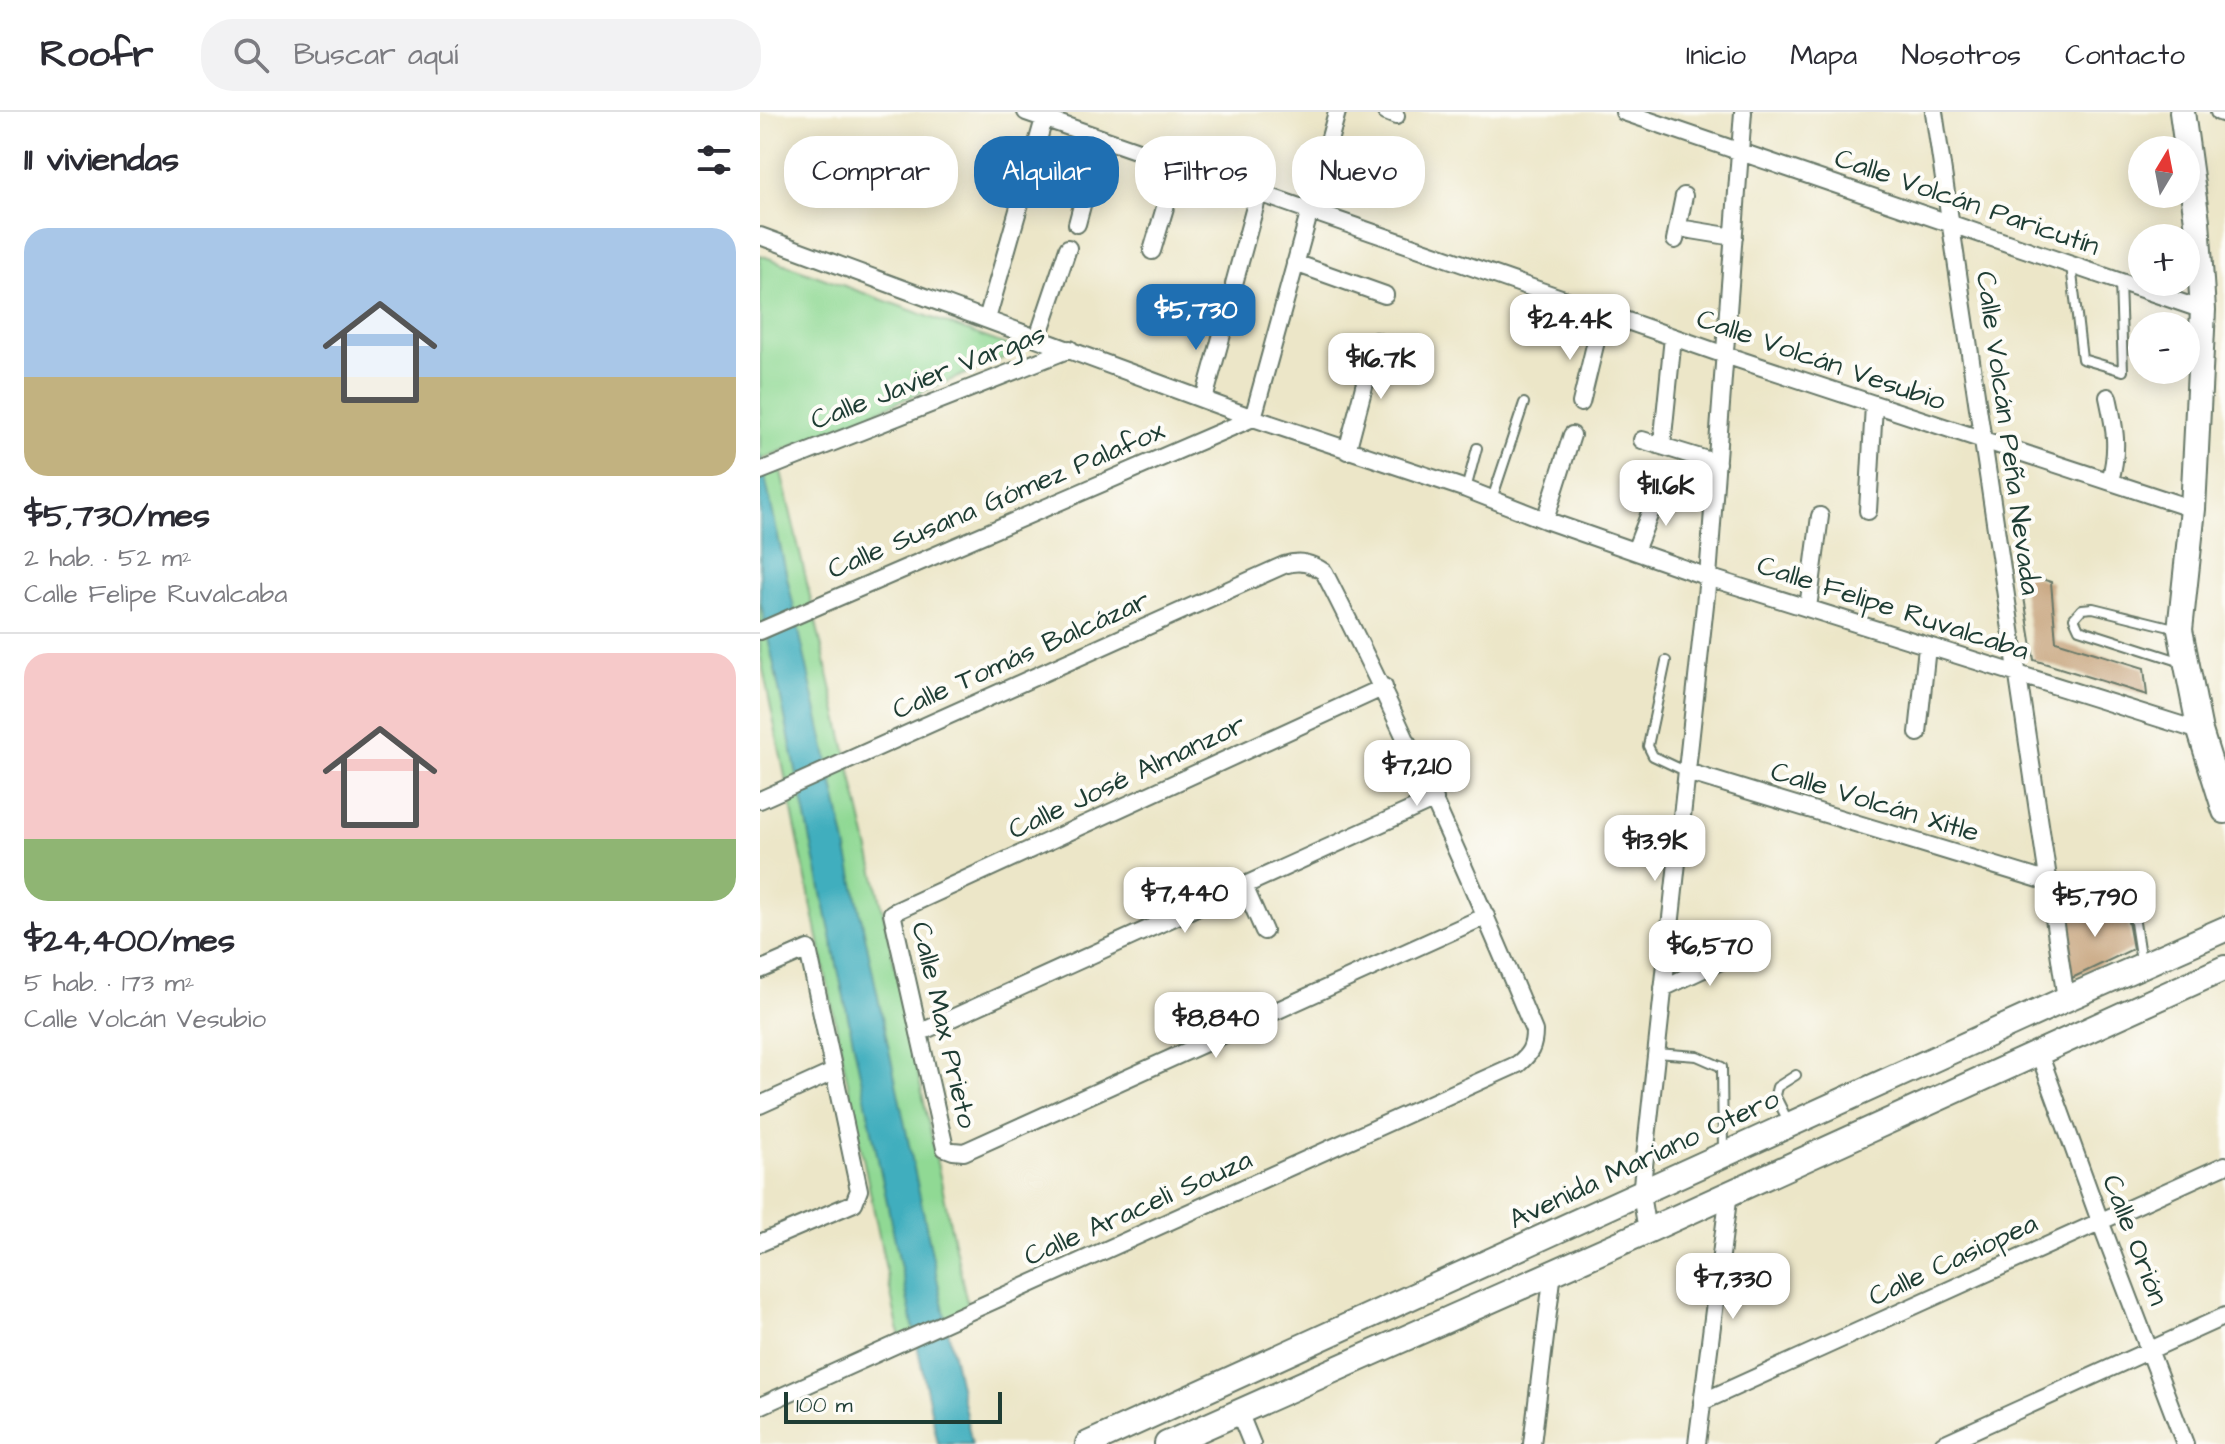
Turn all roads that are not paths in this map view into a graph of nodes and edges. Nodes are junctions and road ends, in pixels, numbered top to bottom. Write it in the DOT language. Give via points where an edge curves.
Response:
graph roads {
  1 [pos="1026,112"];
  2 [pos="1337,112"];
  3 [pos="1624,112"];
  4 [pos="1743,112"];
  5 [pos="1934,112"];
  6 [pos="2182,112"];
  7 [pos="2219,112"];
  8 [pos="2225,114"];
  9 [pos="1045,115"];
  10 [pos="1095,136"];
  11 [pos="1740,152"];
  12 [pos="1684,196"];
  13 [pos="1276,198"];
  14 [pos="1081,208"];
  15 [pos="1165,208"];
  16 [pos="1255,208"];
  17 [pos="1309,210"];
  18 [pos="1951,222"];
  19 [pos="1077,224"];
  20 [pos="760,236"];
  21 [pos="1734,237"];
  22 [pos="1068,248"];
  23 [pos="1152,251"];
  24 [pos="1295,263"];
  25 [pos="2071,264"];
  26 [pos="2120,282"];
  27 [pos="1234,284"];
  28 [pos="1385,295"];
  29 [pos="2203,310"];
  30 [pos="1603,312"];
  31 [pos="1227,316"];
  32 [pos="987,319"];
  33 [pos="1038,337"];
  34 [pos="1673,337"];
  35 [pos="1376,341"];
  36 [pos="1070,349"];
  37 [pos="1725,355"];
  38 [pos="2108,397"];
  39 [pos="1204,399"];
  40 [pos="1524,403"];
  41 [pos="1581,403"];
  42 [pos="1874,405"];
  43 [pos="1253,418"];
  44 [pos="1572,435"];
  45 [pos="1642,440"];
  46 [pos="1983,442"];
  47 [pos="1662,446"];
  48 [pos="1477,448"];
  49 [pos="1347,451"];
  50 [pos="1717,463"];
  51 [pos="763,469"];
  52 [pos="2110,481"];
  53 [pos="1466,489"];
  54 [pos="1659,490"];
  55 [pos="1492,499"];
  56 [pos="2193,509"];
  57 [pos="1868,511"];
  58 [pos="1820,516"];
  59 [pos="1545,520"];
  60 [pos="1635,551"];
  61 [pos="1708,577"];
  62 [pos="1808,608"];
  63 [pos="762,630"];
  64 [pos="2180,630"];
  65 [pos="1927,647"];
  66 [pos="1666,661"];
  67 [pos="2187,663"];
  68 [pos="2018,675"];
  69 [pos="1384,687"];
  70 [pos="2200,731"];
  71 [pos="1918,733"];
  72 [pos="1687,772"];
  73 [pos="1435,799"];
  74 [pos="760,800"];
  75 [pos="2225,811"];
  76 [pos="2049,882"];
  77 [pos="1244,886"];
  78 [pos="2053,910"];
  79 [pos="892,913"];
  80 [pos="1486,916"];
  81 [pos="2225,929"];
  82 [pos="1264,931"];
  83 [pos="1740,952"];
  84 [pos="2141,966"];
  85 [pos="2225,968"];
  86 [pos="760,970"];
  87 [pos="1663,988"];
  88 [pos="2066,999"];
  89 [pos="919,1033"];
  90 [pos="1656,1053"];
  91 [pos="2039,1053"];
  92 [pos="833,1072"];
  93 [pos="1796,1075"];
  94 [pos="760,1105"];
  95 [pos="1790,1126"];
  96 [pos="1723,1157"];
  97 [pos="2225,1165"];
  98 [pos="1729,1192"];
  99 [pos="1641,1194"];
  100 [pos="2100,1221"];
  101 [pos="1647,1231"];
  102 [pos="760,1243"];
  103 [pos="1553,1271"];
  104 [pos="2225,1316"];
  105 [pos="2149,1351"];
  106 [pos="1702,1402"];
  107 [pos="760,1406"];
  108 [pos="1239,1412"];
  109 [pos="1088,1444"];
  110 [pos="1167,1444"];
  111 [pos="1252,1444"];
  112 [pos="1532,1444"];
  113 [pos="1697,1444"];
  114 [pos="1943,1444"];
  115 [pos="2185,1444"];
  1 -- 9 [label="street, Calle Volcán Vesubio"];
  2 -- 17 [label="street"];
  3 -- 11 [label="street, Calle Volcán Paricutín"];
  4 -- 11 [label="street"];
  5 -- 18 [label="street, Calle Volcán Peña Nevada"];
  6 -- 29 [label="main road"];
  7 -- 8 [label="street"];
  9 -- 10 [label="street, Calle Volcán Vesubio"];
  9 -- 32 [label="street"];
  11 -- 18 [label="street, Calle Volcán Paricutín"];
  11 -- 21 [label="street"];
  12 -- 21 [label="street" via="1677,234"];
  13 -- 17 [label="street, Calle Volcán Vesubio"];
  14 -- 19 [label="street"];
  15 -- 23 [label="street"];
  16 -- 27 [label="street"];
  17 -- 24 [label="street"];
  17 -- 30 [label="street, Calle Volcán Vesubio"];
  18 -- 25 [label="street, Calle Volcán Paricutín"];
  18 -- 46 [label="street, Calle Volcán Peña Nevada"];
  20 -- 32 [label="street, Calle Felipe Ruvalcaba"];
  21 -- 37 [label="street"];
  22 -- 33 [label="street"];
  24 -- 28 [label="street"];
  24 -- 43 [label="street"];
  25 -- 26 [label="street, Calle Volcán Paricutín"];
  25 -- 26 [label="lane" via="2082,359 2123,371"];
  26 -- 29 [label="street, Calle Volcán Paricutín"];
  29 -- 56 [label="main road"];
  30 -- 34 [label="street, Calle Volcán Vesubio"];
  30 -- 41 [label="street"];
  31 -- 39 [label="street"];
  32 -- 33 [label="street, Calle Felipe Ruvalcaba"];
  33 -- 36 [label="street, Calle Felipe Ruvalcaba"];
  34 -- 37 [label="street, Calle Volcán Vesubio"];
  34 -- 47 [label="street"];
  35 -- 49 [label="street"];
  36 -- 39 [label="street, Calle Felipe Ruvalcaba"];
  36 -- 51 [label="street, Calle Javier Vargas"];
  37 -- 42 [label="street, Calle Volcán Vesubio"];
  37 -- 50 [label="street"];
  38 -- 52 [label="street" via="2117,442"];
  39 -- 43 [label="street, Calle Felipe Ruvalcaba"];
  40 -- 55 [label="lane"];
  42 -- 46 [label="street, Calle Volcán Vesubio"];
  42 -- 57 [label="street"];
  43 -- 49 [label="street, Calle Felipe Ruvalcaba"];
  43 -- 63 [label="street, Calle Susana Gómez Palafox"];
  44 -- 59 [label="street"];
  45 -- 47 [label="street"];
  46 -- 52 [label="street, Calle Volcán Vesubio"];
  46 -- 68 [label="street, Calle Volcán Peña Nevada"];
  47 -- 50 [label="street"];
  48 -- 53 [label="lane"];
  49 -- 53 [label="street, Calle Felipe Ruvalcaba"];
  50 -- 61 [label="street"];
  52 -- 56 [label="street, Calle Volcán Vesubio"];
  53 -- 55 [label="street, Calle Felipe Ruvalcaba"];
  54 -- 60 [label="street"];
  55 -- 59 [label="street, Calle Felipe Ruvalcaba"];
  56 -- 64 [label="main road"];
  58 -- 62 [label="street"];
  59 -- 60 [label="street, Calle Felipe Ruvalcaba"];
  60 -- 61 [label="street, Calle Felipe Ruvalcaba"];
  61 -- 62 [label="street, Calle Felipe Ruvalcaba"];
  61 -- 72 [label="street"];
  62 -- 65 [label="street, Calle Felipe Ruvalcaba"];
  64 -- 67 [label="main road"];
  64 -- 67 [label="lane" via="2093,608 2082,609 2074,618 2079,629"];
  65 -- 68 [label="street, Calle Felipe Ruvalcaba"];
  65 -- 71 [label="street"];
  66 -- 72 [label="lane" via="1648,746 1653,756"];
  67 -- 70 [label="main road"];
  68 -- 70 [label="street, Calle Felipe Ruvalcaba"];
  68 -- 76 [label="street, Calle Volcán Peña Nevada"];
  69 -- 73 [label="street"];
  69 -- 74 [label="street, Calle Tomás Balcázar" via="1324,572 1304,563 1284,565"];
  69 -- 79 [label="street, Calle José Almanzor"];
  70 -- 75 [label="main road"];
  72 -- 76 [label="street, Calle Volcán Xitle"];
  72 -- 87 [label="street"];
  73 -- 77 [label="street"];
  73 -- 80 [label="street"];
  76 -- 78 [label="street, Calle Volcán Peña Nevada"];
  77 -- 82 [label="street"];
  77 -- 89 [label="street"];
  78 -- 84 [label="lane" via="2132,903"];
  78 -- 88 [label="street, Calle Volcán Peña Nevada"];
  79 -- 89 [label="street, Calle Max Prieto"];
  80 -- 89 [label="street, Calle Max Prieto" via="964,1152 945,1148"];
  80 -- 107 [label="street, Calle Araceli Souza" via="1534,1031 1532,1050 1518,1064"];
  81 -- 84 [label="main road, Avenida Mariano Otero"];
  83 -- 87 [label="street"];
  84 -- 88 [label="main road, Avenida Mariano Otero"];
  85 -- 91 [label="main road"];
  86 -- 92 [label="street" via="808,949"];
  87 -- 90 [label="street"];
  88 -- 95 [label="main road, Avenida Mariano Otero"];
  90 -- 96 [label="lane" via="1697,1056 1722,1067"];
  90 -- 99 [label="street"];
  91 -- 98 [label="main road"];
  91 -- 100 [label="street, Calle Orión"];
  92 -- 94 [label="street"];
  92 -- 102 [label="street" via="859,1190 854,1203"];
  93 -- 95 [label="lane" via="1777,1087 1775,1095"];
  95 -- 96 [label="main road, Avenida Mariano Otero"];
  96 -- 99 [label="main road, Avenida Mariano Otero"];
  97 -- 100 [label="street, Calle Casiopea"];
  98 -- 101 [label="main road"];
  98 -- 106 [label="street"];
  99 -- 101 [label="street"];
  99 -- 109 [label="main road, Avenida Mariano Otero"];
  100 -- 105 [label="street, Calle Orión"];
  100 -- 106 [label="street, Calle Casiopea"];
  101 -- 103 [label="main road"];
  103 -- 108 [label="main road"];
  103 -- 112 [label="street"];
  104 -- 105 [label="street"];
  105 -- 114 [label="street"];
  105 -- 115 [label="street, Calle Orión"];
  106 -- 113 [label="street"];
  108 -- 110 [label="main road"];
  108 -- 111 [label="street"];
}
